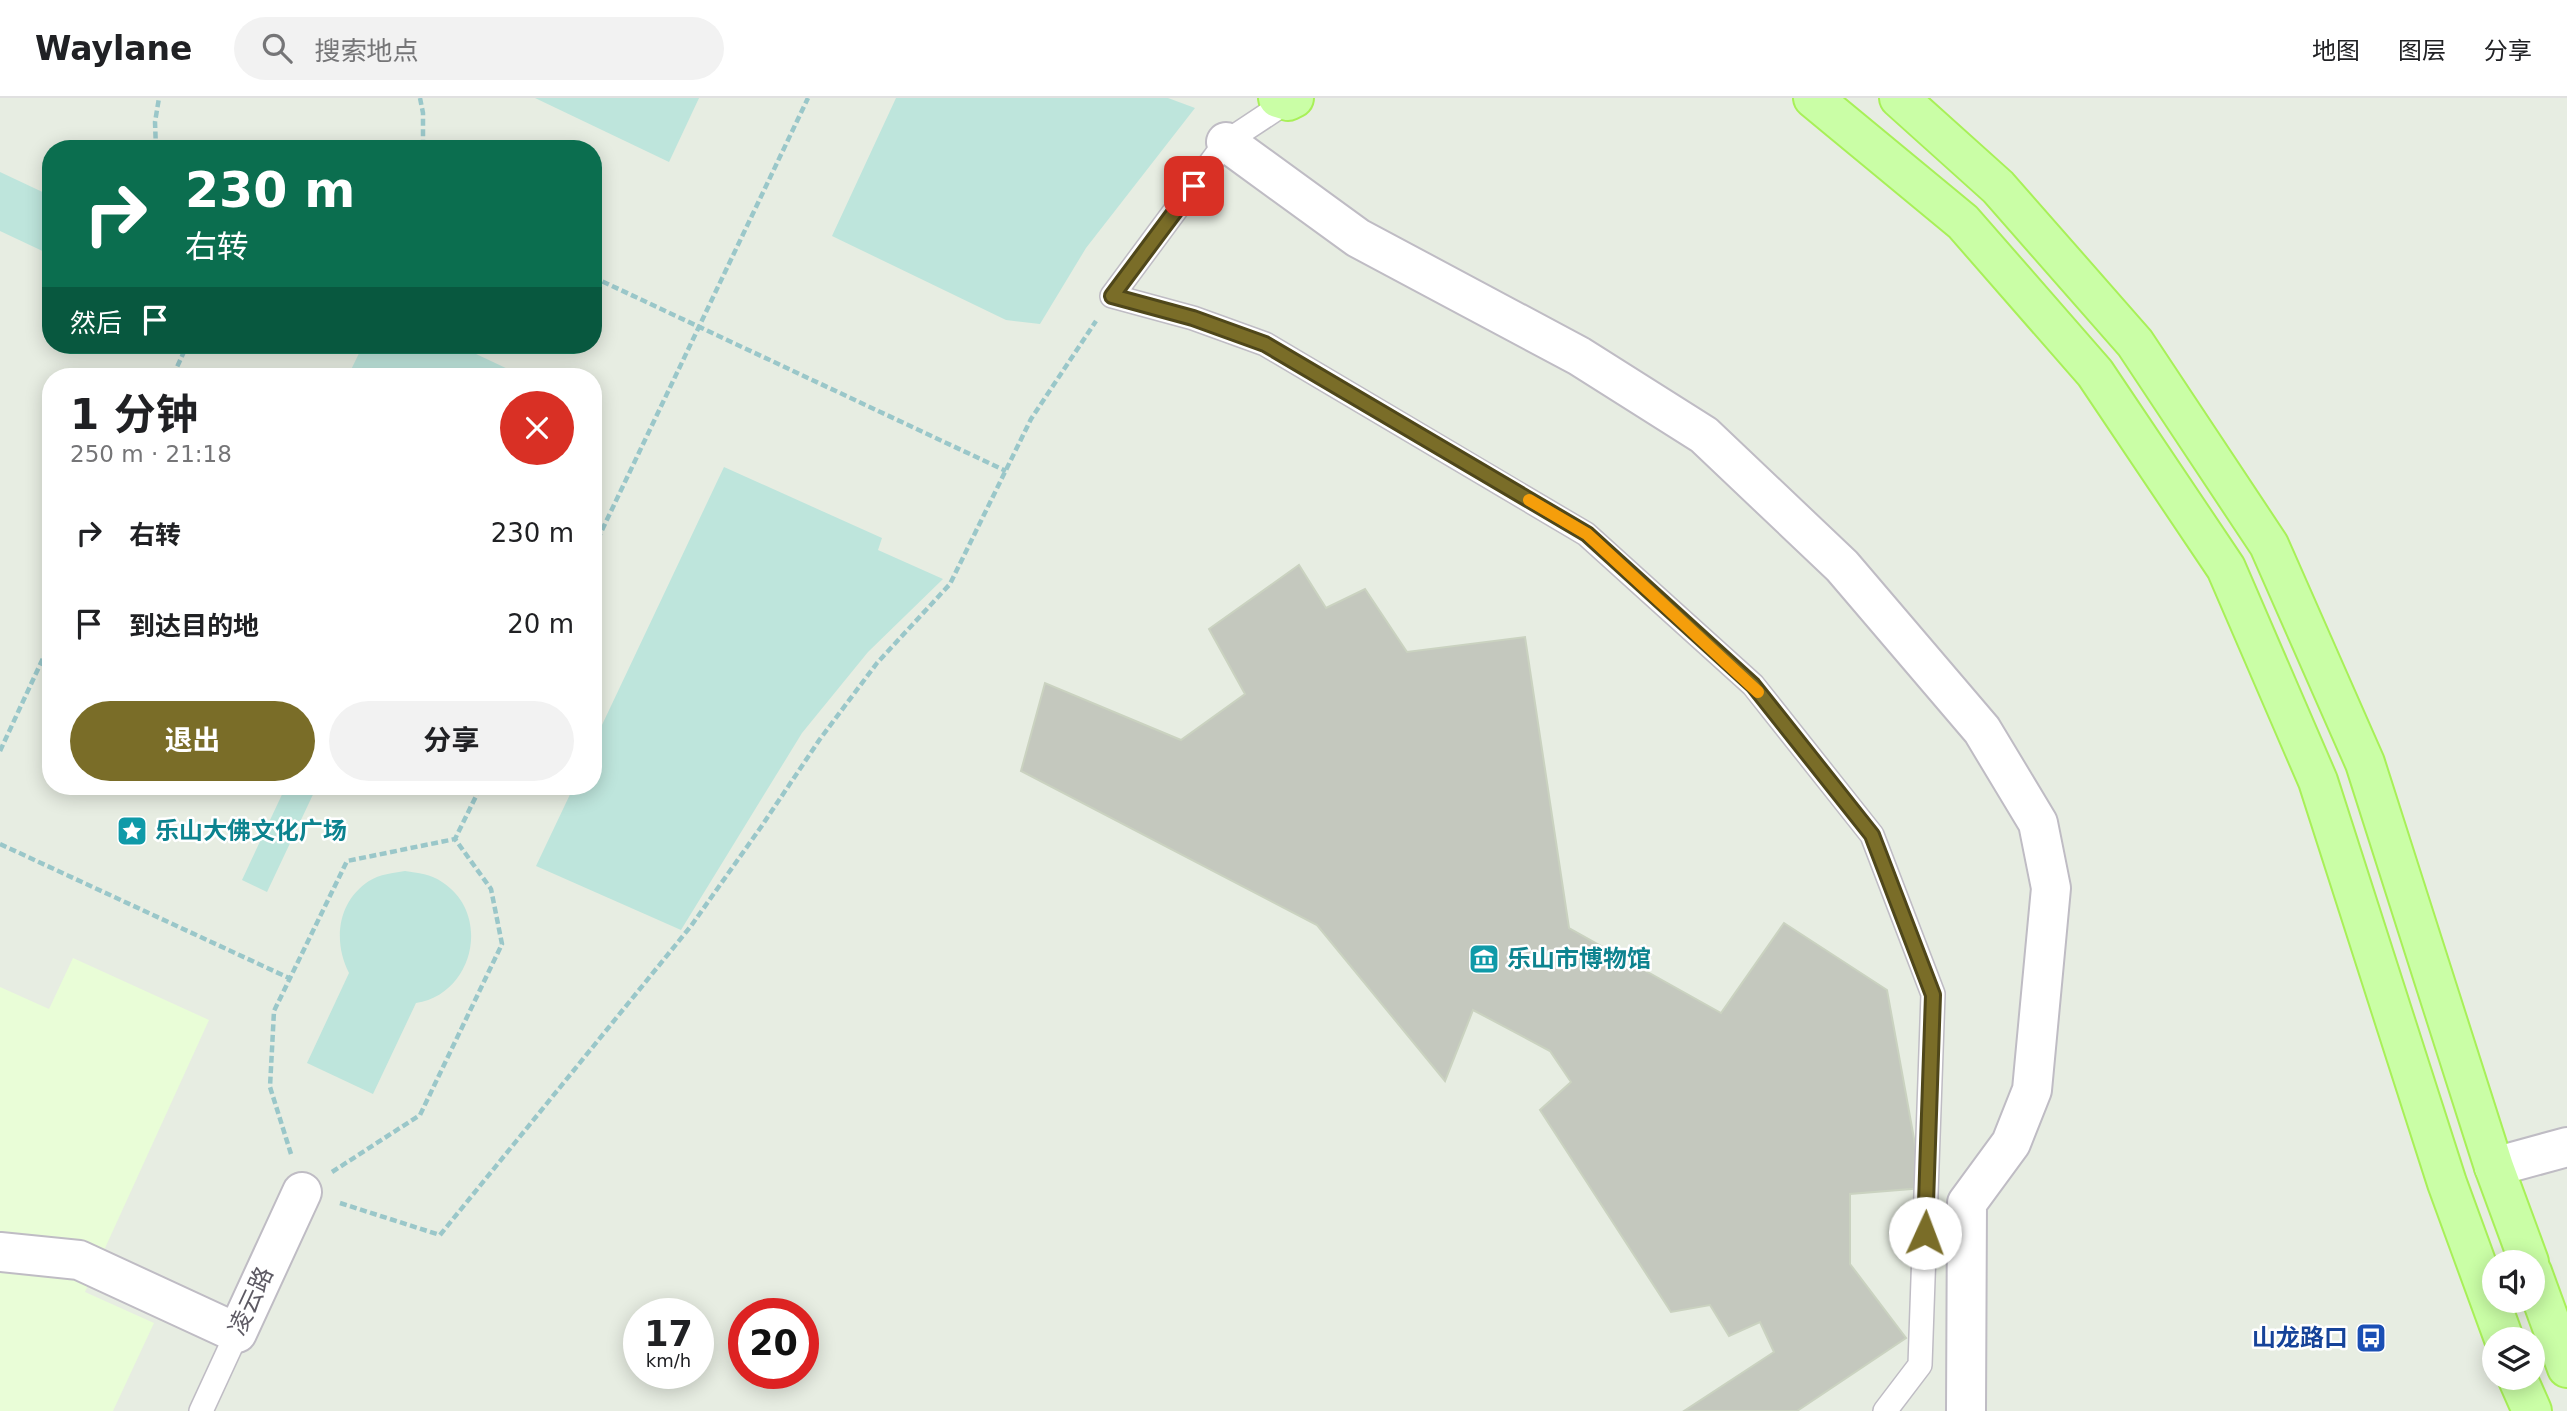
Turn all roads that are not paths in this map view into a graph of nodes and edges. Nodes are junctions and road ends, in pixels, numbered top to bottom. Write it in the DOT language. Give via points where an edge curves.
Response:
graph roads {
  1 [pos="1813,98"];
  2 [pos="1899,98"];
  3 [pos="1287,99"];
  4 [pos="1226,142"];
  5 [pos="2567,1147"];
  6 [pos="2494,1167"];
  7 [pos="302,1192"];
  8 [pos="2525,1250"];
  9 [pos="0,1252"];
  10 [pos="2545,1308"];
  11 [pos="2500,1327"];
  12 [pos="237,1333"];
  13 [pos="2567,1368"];
  14 [pos="2523,1390"];
  15 [pos="201,1411"];
  16 [pos="1885,1411"];
  17 [pos="1966,1411"];
  18 [pos="2532,1411"];
  1 -- 11 [label="main road" via="1962,222 2095,373 2226,568 2318,780"];
  2 -- 6 [label="main road" via="1998,187 2135,343 2269,545 2365,763"];
  3 -- 4 [label="lane"];
  4 -- 16 [label="lane" via="1112,296 1265,344 1587,534 1753,685 1872,835 1933,995 1920,1365"];
  4 -- 17 [label="street" via="1358,238 1578,356 1704,436 1842,566 1982,730 2038,823 2051,888 2032,1090 2011,1143 1967,1203"];
  5 -- 6 [label="street"];
  6 -- 8 [label="main road"];
  7 -- 12 [label="street, 凌云路"];
  9 -- 12 [label="street" via="79,1260"];
  10 -- 13 [label="main road"];
  12 -- 15 [label="lane, 凌云路"];
  14 -- 18 [label="main road"];
}
